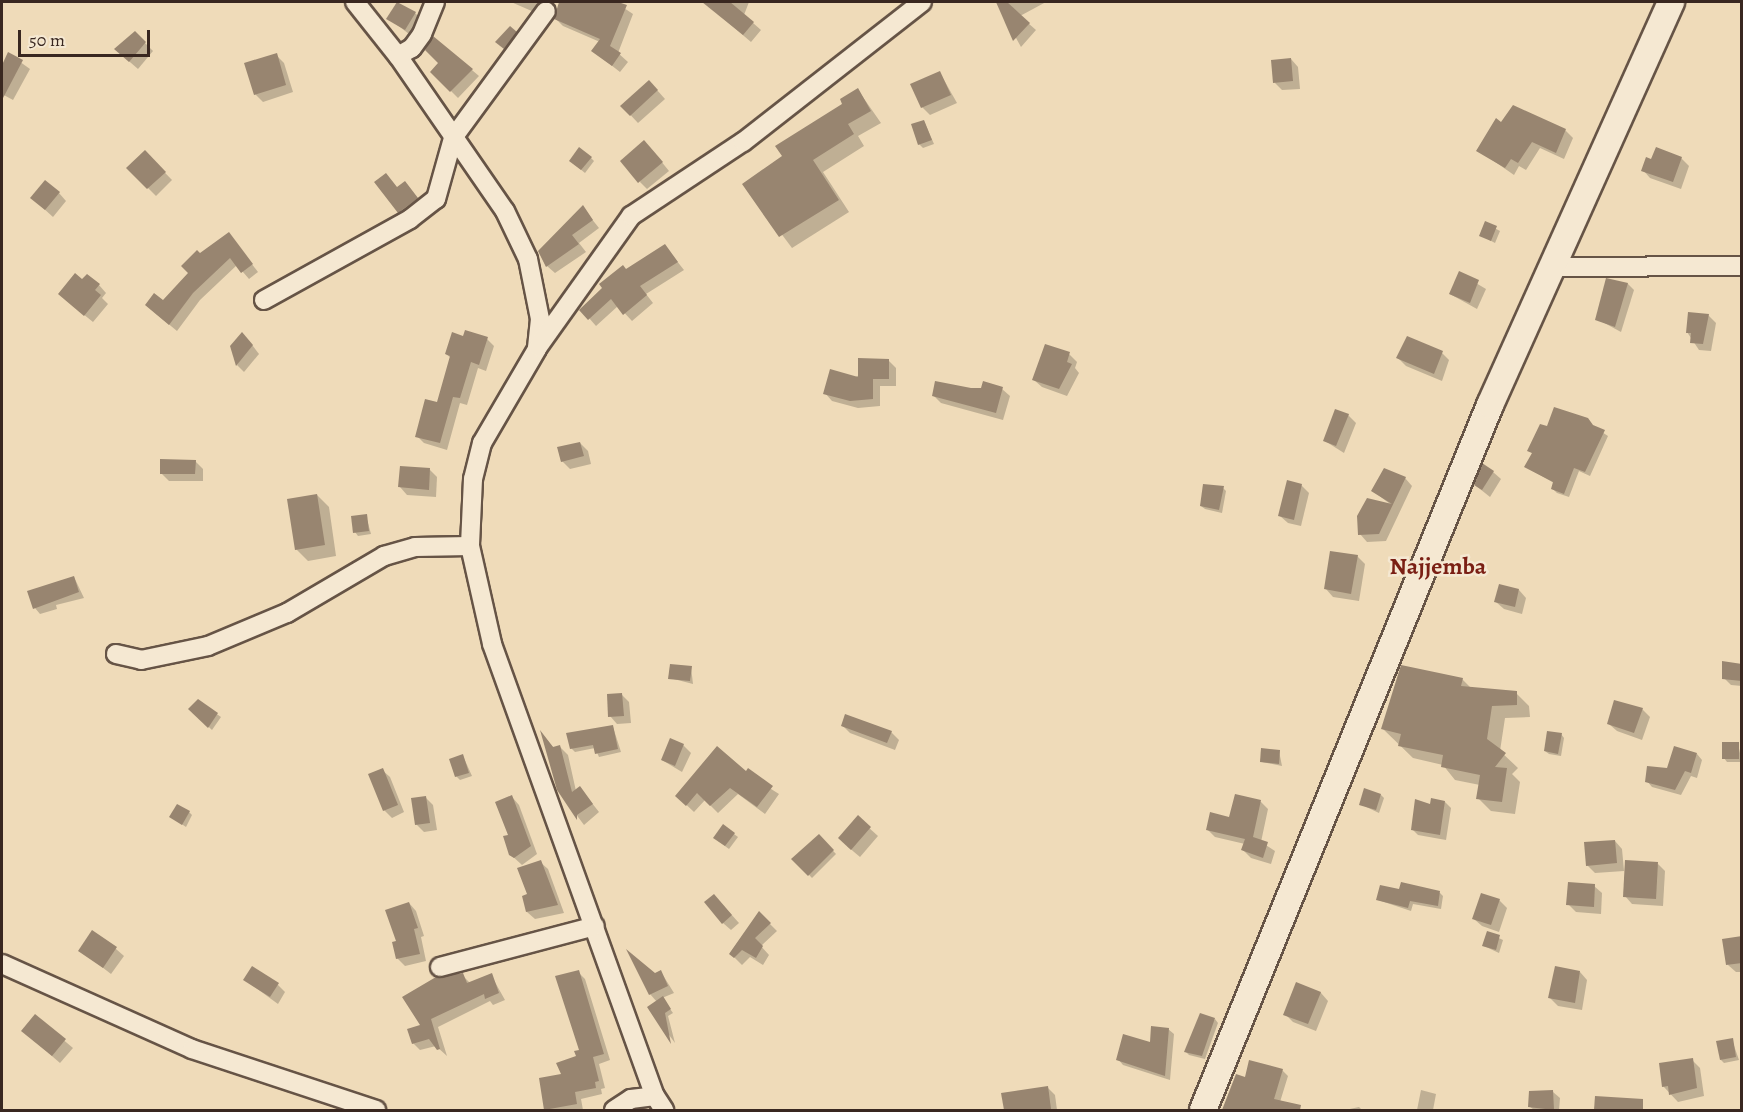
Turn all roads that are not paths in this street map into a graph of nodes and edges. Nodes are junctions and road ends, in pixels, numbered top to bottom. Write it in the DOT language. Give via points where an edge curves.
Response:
graph roads {
  1 [pos="355,2"];
  2 [pos="435,2"];
  3 [pos="922,2"];
  4 [pos="1671,2"];
  5 [pos="546,11"];
  6 [pos="398,56"];
  7 [pos="453,138"];
  8 [pos="1553,267"];
  9 [pos="1742,267"];
  10 [pos="264,300"];
  11 [pos="537,349"];
  12 [pos="470,546"];
  13 [pos="116,654"];
  14 [pos="595,926"];
  15 [pos="2,964"];
  16 [pos="440,967"];
  17 [pos="660,1103"];
  18 [pos="376,1110"];
  19 [pos="614,1110"];
  20 [pos="1203,1110"];
  1 -- 6 [label="street"];
  2 -- 6 [label="street" via="422,34 412,48"];
  3 -- 11 [label="street" via="743,142 631,216"];
  4 -- 8 [label="street"];
  5 -- 7 [label="street"];
  6 -- 7 [label="street"];
  7 -- 10 [label="street" via="443,185 426,208"];
  7 -- 11 [label="street" via="505,211 528,259 538,302"];
  8 -- 9 [label="street"];
  8 -- 20 [label="street" via="1490,405"];
  11 -- 12 [label="street" via="482,443 473,479"];
  12 -- 13 [label="street" via="415,547 384,555 287,613 208,646 141,660"];
  12 -- 14 [label="street" via="492,644"];
  14 -- 16 [label="street"];
  14 -- 17 [label="street"];
  15 -- 18 [label="street" via="192,1049"];
  17 -- 19 [label="street" via="631,1100"];
}
